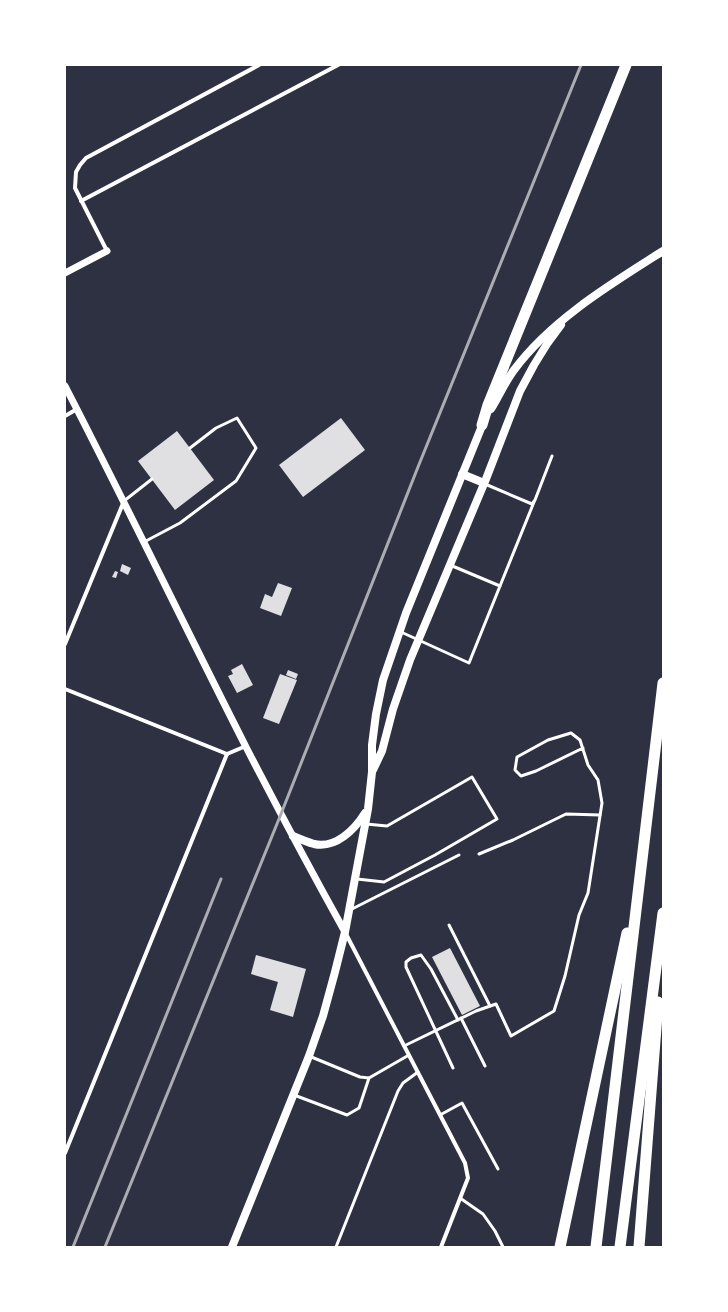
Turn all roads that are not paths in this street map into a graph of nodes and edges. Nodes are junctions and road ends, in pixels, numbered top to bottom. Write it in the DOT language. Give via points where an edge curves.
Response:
graph roads {
  1 [pos="259,65"];
  2 [pos="338,65"];
  3 [pos="626,65"];
  4 [pos="332,66"];
  5 [pos="81,201"];
  6 [pos="107,251"];
  7 [pos="663,251"];
  8 [pos="65,273"];
  9 [pos="568,317"];
  10 [pos="65,386"];
  11 [pos="77,409"];
  12 [pos="65,416"];
  13 [pos="482,425"];
  14 [pos="190,448"];
  15 [pos="552,456"];
  16 [pos="462,474"];
  17 [pos="152,479"];
  18 [pos="484,483"];
  19 [pos="124,500"];
  20 [pos="534,502"];
  21 [pos="144,542"];
  22 [pos="450,564"];
  23 [pos="500,586"];
  24 [pos="399,632"];
  25 [pos="418,641"];
  26 [pos="65,644"];
  27 [pos="663,683"];
  28 [pos="65,689"];
  29 [pos="246,746"];
  30 [pos="582,748"];
  31 [pos="227,754"];
  32 [pos="372,772"];
  33 [pos="368,809"];
  34 [pos="600,815"];
  35 [pos="365,824"];
  36 [pos="293,836"];
  37 [pos="479,854"];
  38 [pos="459,855"];
  39 [pos="642,862"];
  40 [pos="355,879"];
  41 [pos="349,911"];
  42 [pos="663,913"];
  43 [pos="448,925"];
  44 [pos="345,932"];
  45 [pos="663,943"];
  46 [pos="490,1006"];
  47 [pos="459,1019"];
  48 [pos="435,1031"];
  49 [pos="404,1046"];
  50 [pos="409,1055"];
  51 [pos="309,1056"];
  52 [pos="485,1066"];
  53 [pos="453,1068"];
  54 [pos="418,1072"];
  55 [pos="369,1078"];
  56 [pos="294,1095"];
  57 [pos="440,1115"];
  58 [pos="65,1153"];
  59 [pos="498,1169"];
  60 [pos="460,1198"];
  61 [pos="232,1247"];
  62 [pos="336,1247"];
  63 [pos="441,1247"];
  64 [pos="503,1247"];
  65 [pos="560,1247"];
  66 [pos="596,1247"];
  67 [pos="620,1247"];
  68 [pos="639,1247"];
  1 -- 5 [label="street" via="86,158 76,172 75,180 75,188"];
  2 -- 4 [label="street"];
  3 -- 13 [label="highway"];
  4 -- 5 [label="street"];
  5 -- 6 [label="street"];
  6 -- 8 [label="street"];
  7 -- 9 [label="main road"];
  9 -- 13 [label="main road" via="541,338 513,370"];
  9 -- 18 [label="main road" via="527,376"];
  10 -- 11 [label="street"];
  11 -- 12 [label="street"];
  11 -- 19 [label="street"];
  13 -- 16 [label="main road"];
  14 -- 21 [label="lane" via="216,428 237,418 256,448 236,481 180,523"];
  15 -- 20 [label="lane"];
  16 -- 18 [label="main road"];
  16 -- 24 [label="main road"];
  17 -- 19 [label="lane"];
  18 -- 20 [label="lane" via="532,504"];
  18 -- 22 [label="main road"];
  19 -- 21 [label="street"];
  19 -- 26 [label="street"];
  20 -- 23 [label="lane"];
  21 -- 29 [label="street"];
  22 -- 23 [label="lane"];
  22 -- 25 [label="main road"];
  23 -- 25 [label="lane" via="469,663"];
  24 -- 25 [label="lane"];
  24 -- 32 [label="main road" via="383,680 376,714"];
  25 -- 32 [label="main road" via="393,709 382,751"];
  27 -- 39 [label="highway"];
  28 -- 31 [label="street"];
  29 -- 31 [label="street"];
  29 -- 36 [label="street"];
  30 -- 30 [label="lane" via="580,740 571,733 548,740 517,757 515,770 520,776"];
  30 -- 34 [label="lane" via="588,765 598,780 602,803"];
  31 -- 58 [label="street"];
  32 -- 33 [label="main road"];
  33 -- 35 [label="main road"];
  33 -- 36 [label="main road" via="352,830 329,843 313,844"];
  34 -- 37 [label="lane" via="566,814"];
  34 -- 46 [label="lane" via="588,893 554,1011 511,1036 496,1004"];
  35 -- 40 [label="main road"];
  35 -- 40 [label="lane" via="387,826 472,777 497,819 384,882"];
  36 -- 44 [label="street"];
  38 -- 41 [label="lane"];
  39 -- 65 [label="highway"];
  39 -- 66 [label="highway"];
  40 -- 41 [label="main road"];
  41 -- 44 [label="main road"];
  42 -- 67 [label="highway"];
  43 -- 46 [label="lane"];
  44 -- 49 [label="street"];
  44 -- 51 [label="main road" via="323,1016"];
  45 -- 68 [label="highway"];
  46 -- 47 [label="lane"];
  47 -- 48 [label="lane"];
  47 -- 48 [label="lane" via="421,955 411,958 406,962 406,967"];
  47 -- 52 [label="lane"];
  48 -- 49 [label="lane"];
  48 -- 53 [label="lane"];
  49 -- 50 [label="street"];
  50 -- 54 [label="street"];
  50 -- 55 [label="lane"];
  51 -- 55 [label="lane" via="360,1077"];
  51 -- 56 [label="main road"];
  54 -- 57 [label="street"];
  54 -- 62 [label="lane" via="403,1083 398,1091"];
  55 -- 56 [label="lane" via="359,1108 347,1115"];
  56 -- 61 [label="main road"];
  57 -- 59 [label="lane" via="462,1103"];
  57 -- 60 [label="street" via="465,1163 468,1178"];
  60 -- 63 [label="street"];
  60 -- 64 [label="lane" via="483,1214"];
}
